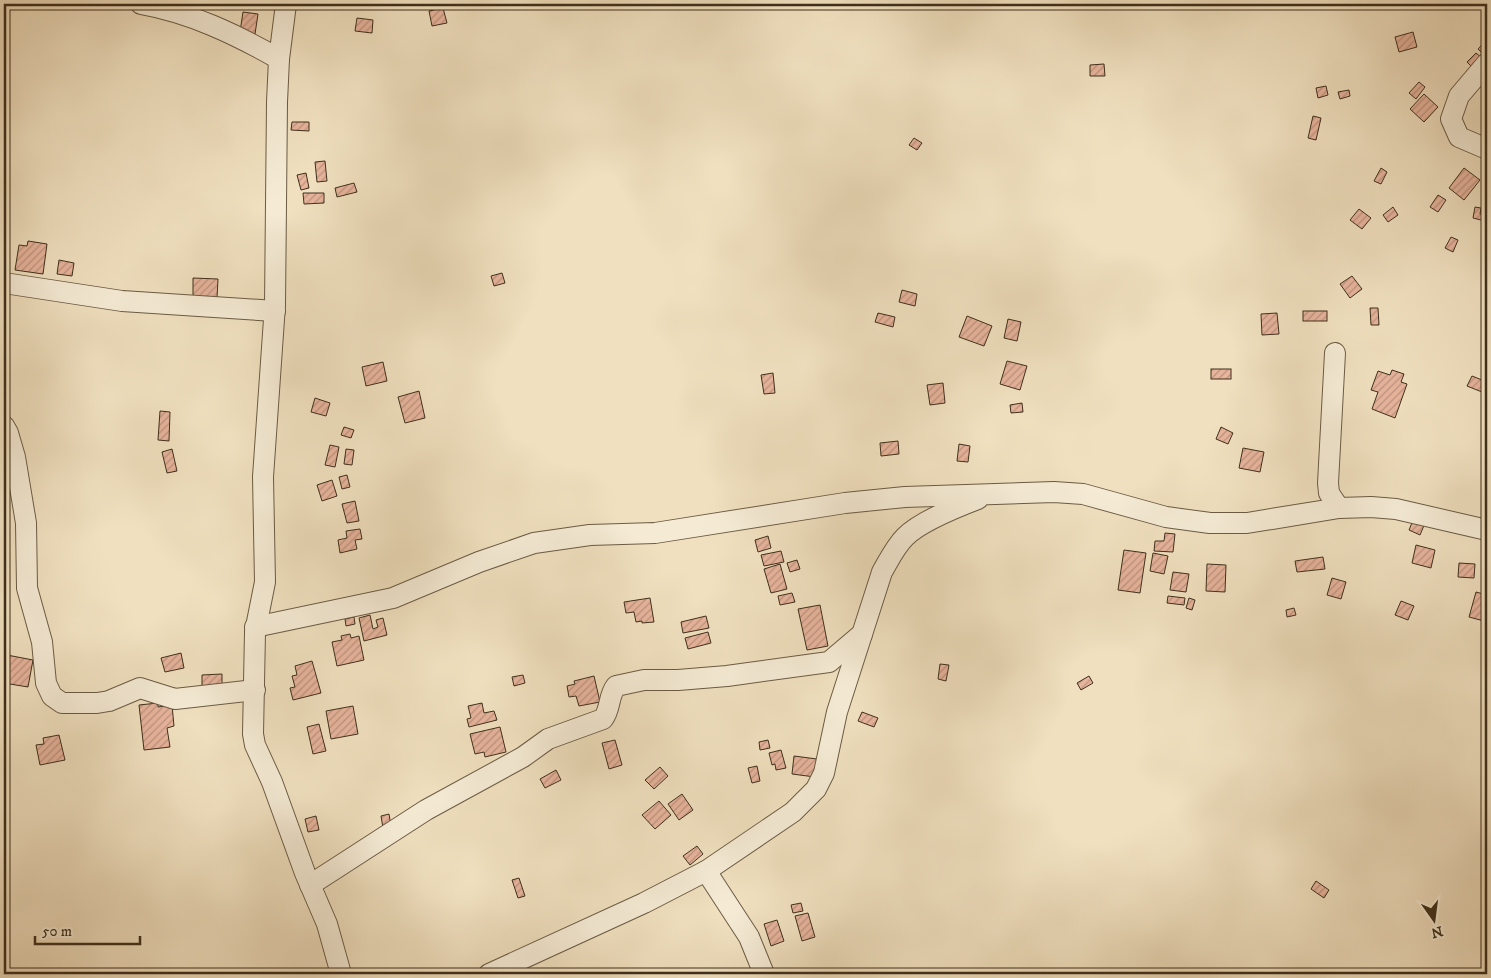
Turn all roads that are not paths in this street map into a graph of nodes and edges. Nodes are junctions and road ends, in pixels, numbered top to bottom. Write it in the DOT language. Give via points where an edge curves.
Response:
graph roads {
  1 [pos="141,4"];
  2 [pos="286,4"];
  3 [pos="279,59"];
  4 [pos="1487,63"];
  5 [pos="1487,149"];
  6 [pos="4,283"];
  7 [pos="275,311"];
  8 [pos="1335,353"];
  9 [pos="4,426"];
  10 [pos="992,494"];
  11 [pos="1340,508"];
  12 [pos="1487,530"];
  13 [pos="255,627"];
  14 [pos="864,633"];
  15 [pos="255,690"];
  16 [pos="706,871"];
  17 [pos="310,886"];
  18 [pos="341,974"];
  19 [pos="489,974"];
  20 [pos="764,974"];
  1 -- 3 [label="street" via="193,17 233,33"];
  2 -- 3 [label="street"];
  3 -- 7 [label="street"];
  4 -- 5 [label="street" via="1459,96 1451,119 1460,136"];
  6 -- 7 [label="street" via="122,301"];
  7 -- 13 [label="street" via="263,476 265,582"];
  8 -- 11 [label="street" via="1328,483 1329,493"];
  9 -- 15 [label="street" via="15,457 26,523 27,588 42,642 46,683 52,696 62,703 75,704 109,701 140,688 175,699"];
  10 -- 11 [label="street" via="1083,494 1166,517 1210,523 1272,520"];
  10 -- 13 [label="street" via="845,502 655,533 590,535 534,543 393,598"];
  10 -- 14 [label="street" via="906,536 882,572"];
  11 -- 12 [label="street" via="1396,508"];
  13 -- 15 [label="street"];
  14 -- 16 [label="street" via="837,712 824,773 816,789 793,812"];
  14 -- 17 [label="street" via="829,662 727,676 644,680 616,686 603,719 548,739 517,761 426,810"];
  15 -- 17 [label="street" via="255,745"];
  16 -- 19 [label="street"];
  16 -- 20 [label="street" via="749,937"];
  17 -- 18 [label="street"];
}
